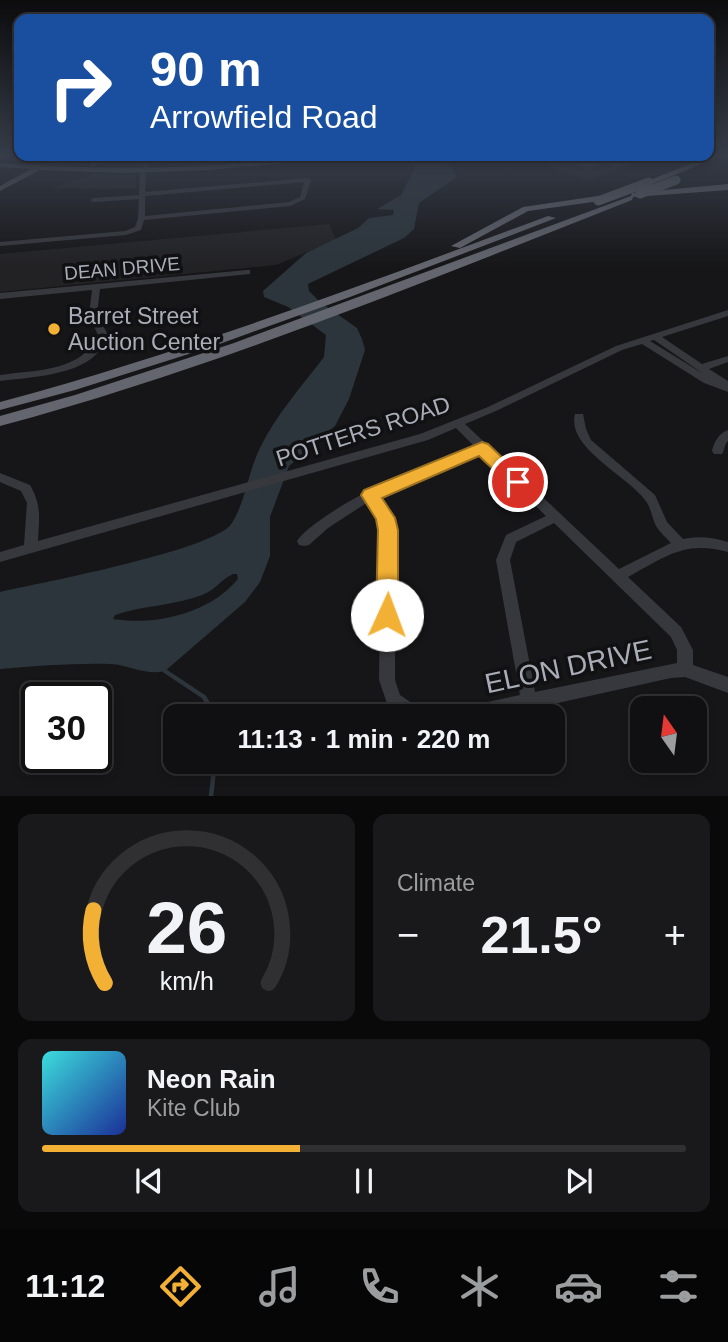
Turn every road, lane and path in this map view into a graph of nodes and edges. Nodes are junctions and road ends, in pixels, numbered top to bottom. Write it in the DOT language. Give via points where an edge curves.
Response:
graph roads {
  1 [pos="159,193"];
  2 [pos="304,193"];
  3 [pos="619,193"];
  4 [pos="642,193"];
  5 [pos="681,193"];
  6 [pos="705,193"];
  7 [pos="142,195"];
  8 [pos="93,200"];
  9 [pos="141,218"];
  10 [pos="543,232"];
  11 [pos="0,244"];
  12 [pos="247,272"];
  13 [pos="385,280"];
  14 [pos="96,287"];
  15 [pos="0,296"];
  16 [pos="728,313"];
  17 [pos="648,338"];
  18 [pos="728,359"];
  19 [pos="704,367"];
  20 [pos="692,371"];
  21 [pos="0,378"];
  22 [pos="96,380"];
  23 [pos="728,387"];
  24 [pos="0,399"];
  25 [pos="0,406"];
  26 [pos="579,416"];
  27 [pos="0,421"];
  28 [pos="458,424"];
  29 [pos="728,434"];
  30 [pos="482,448"];
  31 [pos="718,451"];
  32 [pos="0,477"];
  33 [pos="370,495"];
  34 [pos="555,517"];
  35 [pos="304,541"];
  36 [pos="680,544"];
  37 [pos="728,547"];
  38 [pos="32,548"];
  39 [pos="0,557"];
  40 [pos="618,576"];
  41 [pos="685,670"];
  42 [pos="728,685"];
  43 [pos="529,701"];
  44 [pos="400,704"];
  45 [pos="515,704"];
  1 -- 7 [label="street"];
  2 -- 9 [label="street" via="290,204"];
  3 -- 13 [label="highway, bridge"];
  4 -- 10 [label="highway, bridge"];
  5 -- 13 [label="highway" via="536,206"];
  6 -- 10 [label="highway" via="633,206"];
  7 -- 8 [label="street"];
  7 -- 9 [label="street"];
  9 -- 11 [label="street" via="138,228 126,233"];
  10 -- 27 [label="highway" via="145,380"];
  12 -- 14 [label="street, DEAN DRIVE"];
  13 -- 22 [label="highway"];
  14 -- 15 [label="street, DEAN DRIVE"];
  14 -- 21 [label="street" via="93,315 103,335 87,358"];
  16 -- 17 [label="street, POTTERS ROAD"];
  17 -- 19 [label="street"];
  17 -- 20 [label="street"];
  17 -- 28 [label="street, POTTERS ROAD"];
  18 -- 19 [label="street"];
  19 -- 20 [label="street"];
  19 -- 23 [label="street"];
  20 -- 23 [label="street"];
  22 -- 24 [label="highway"];
  22 -- 25 [label="highway"];
  26 -- 36 [label="street" via="587,442 651,498 662,525"];
  28 -- 30 [label="street"];
  28 -- 38 [label="street, POTTERS ROAD" via="315,470"];
  29 -- 31 [label="street"];
  30 -- 33 [label="street"];
  30 -- 34 [label="street"];
  32 -- 38 [label="street" via="26,488 33,503"];
  33 -- 35 [label="street" via="330,518"];
  33 -- 44 [label="street" via="388,530 387,680"];
  34 -- 40 [label="street"];
  34 -- 43 [label="street" via="511,539 503,560"];
  36 -- 37 [label="street" via="695,540"];
  36 -- 40 [label="street"];
  38 -- 39 [label="street, POTTERS ROAD"];
  40 -- 41 [label="street" via="676,632 685,650"];
  41 -- 42 [label="street, ELON DRIVE"];
  41 -- 43 [label="street, ELON DRIVE" via="649,673"];
  43 -- 45 [label="street, ELON DRIVE"];
}
